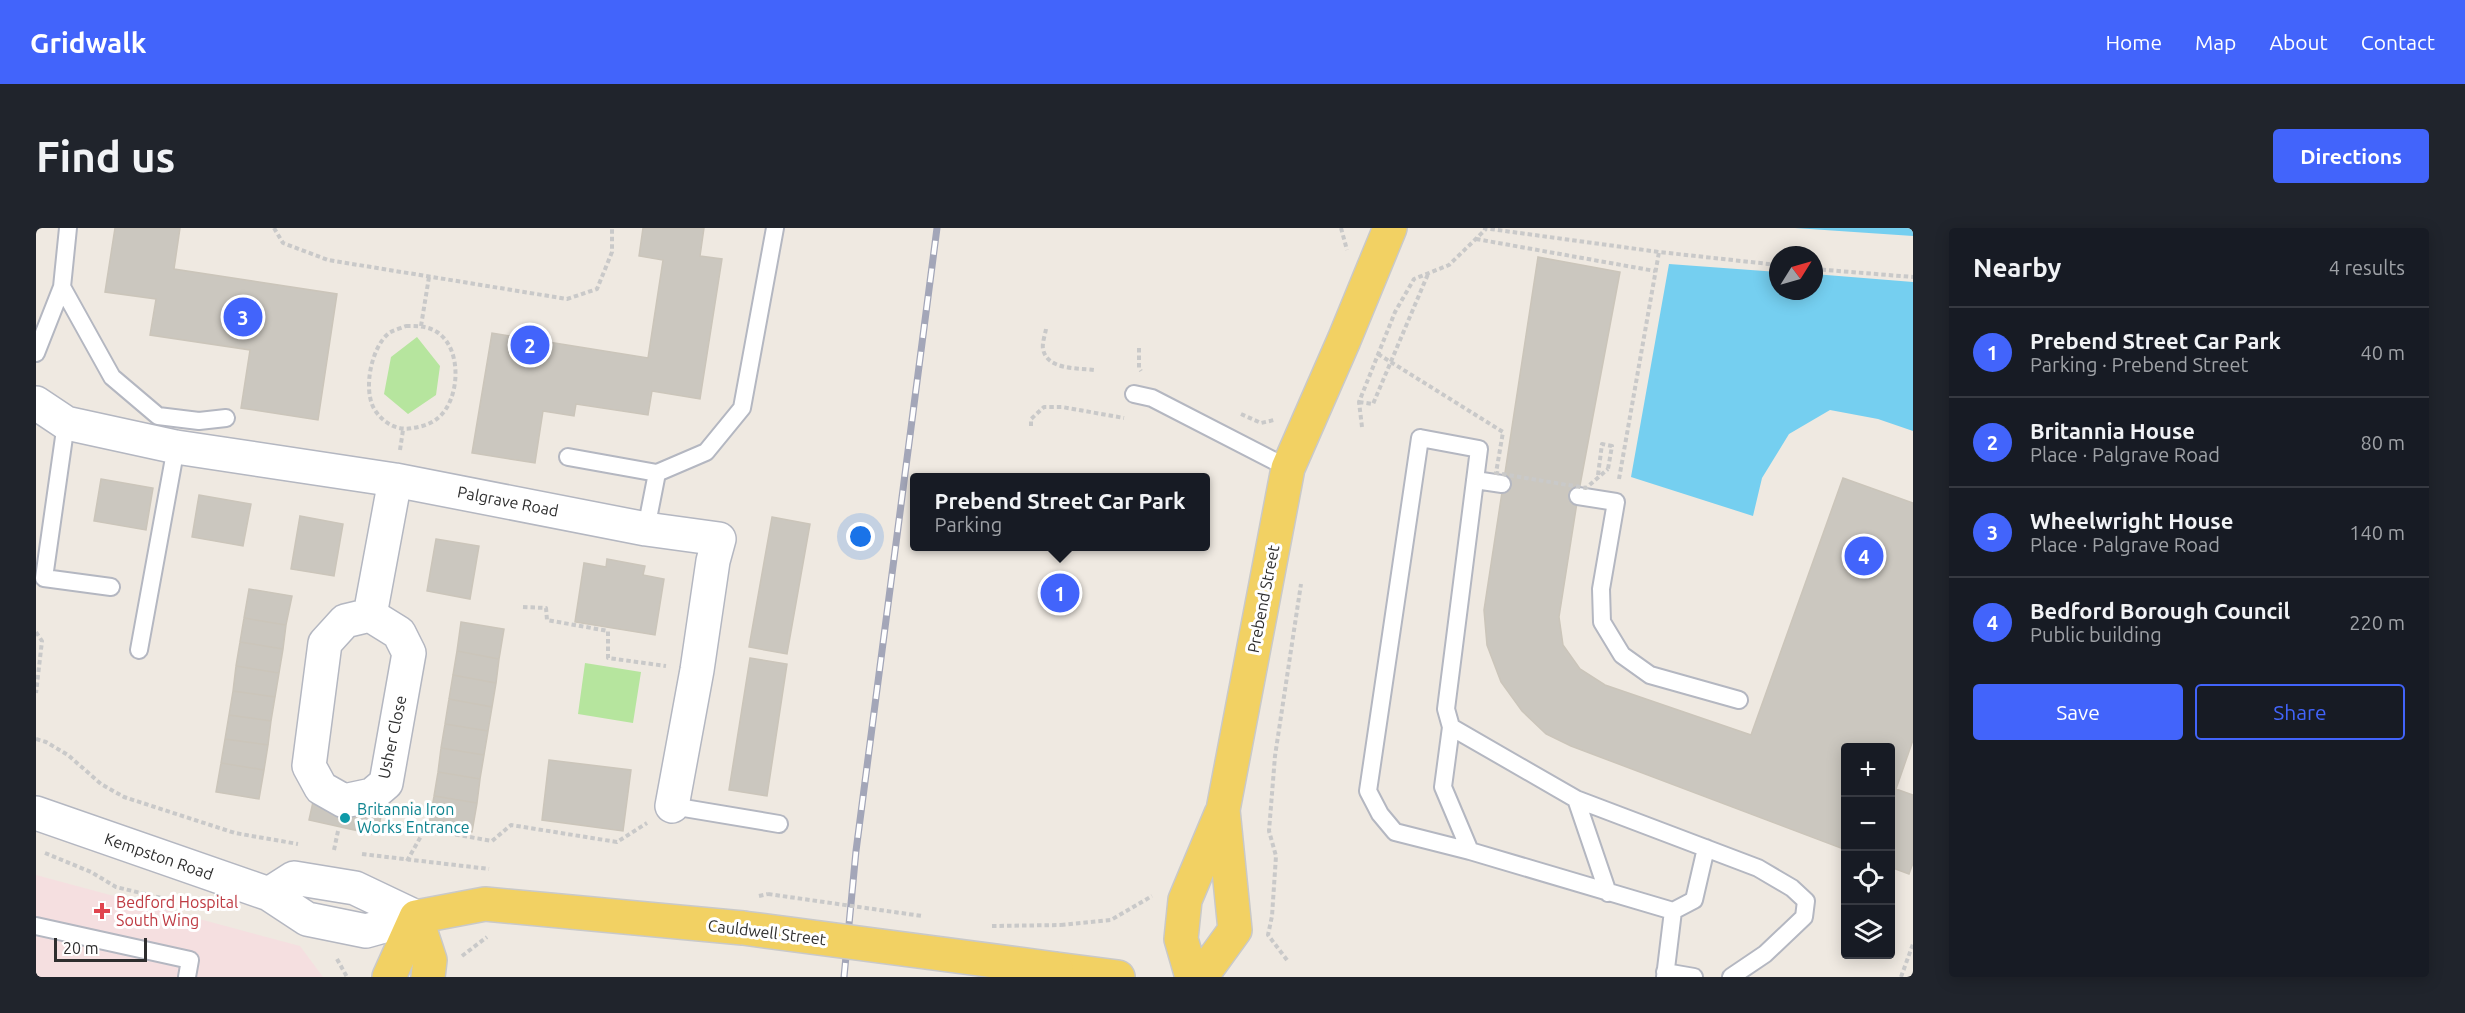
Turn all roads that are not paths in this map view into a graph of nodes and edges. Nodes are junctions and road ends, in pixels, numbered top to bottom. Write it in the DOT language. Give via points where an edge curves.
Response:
graph roads {
  1 [pos="68,228"];
  2 [pos="775,228"];
  3 [pos="1390,228"];
  4 [pos="62,288"];
  5 [pos="36,353"];
  6 [pos="1134,394"];
  7 [pos="36,403"];
  8 [pos="226,418"];
  9 [pos="66,423"];
  10 [pos="176,447"];
  11 [pos="568,457"];
  12 [pos="1288,468"];
  13 [pos="657,473"];
  14 [pos="395,480"];
  15 [pos="1475,480"];
  16 [pos="1502,484"];
  17 [pos="1578,496"];
  18 [pos="646,529"];
  19 [pos="111,587"];
  20 [pos="370,615"];
  21 [pos="139,650"];
  22 [pos="1739,700"];
  23 [pos="1452,727"];
  24 [pos="1576,799"];
  25 [pos="672,806"];
  26 [pos="1223,810"];
  27 [pos="36,813"];
  28 [pos="779,825"];
  29 [pos="1706,848"];
  30 [pos="1470,851"];
  31 [pos="1608,892"];
  32 [pos="1672,911"];
  33 [pos="416,917"];
  34 [pos="36,927"];
  35 [pos="1665,974"];
  36 [pos="187,977"];
  37 [pos="388,977"];
  38 [pos="428,977"];
  39 [pos="1118,977"];
  40 [pos="1192,977"];
  41 [pos="1201,977"];
  42 [pos="1694,977"];
  43 [pos="1731,977"];
  1 -- 4 [label="lane"];
  2 -- 13 [label="lane" via="742,408 706,452"];
  3 -- 12 [label="main road, Prebend Street"];
  4 -- 5 [label="lane"];
  4 -- 8 [label="lane" via="112,377 158,416 199,421"];
  6 -- 12 [label="lane" via="1152,398"];
  7 -- 9 [label="street, Palgrave Road"];
  9 -- 10 [label="street, Palgrave Road"];
  9 -- 19 [label="lane" via="44,578"];
  10 -- 14 [label="street, Palgrave Road"];
  10 -- 21 [label="lane"];
  11 -- 13 [label="lane"];
  12 -- 26 [label="main road, Prebend Street"];
  13 -- 18 [label="lane"];
  14 -- 18 [label="street, Palgrave Road"];
  14 -- 20 [label="street"];
  15 -- 16 [label="lane"];
  15 -- 23 [label="lane" via="1446,709"];
  15 -- 30 [label="lane" via="1479,449 1420,438 1368,791 1395,832"];
  17 -- 22 [label="lane" via="1616,501 1601,589 1602,622 1623,655 1650,675"];
  18 -- 25 [label="street, Palgrave Road" via="719,539"];
  20 -- 20 [label="street, Usher Close" via="399,633 409,653 386,783 372,795 344,801 321,788 309,766 324,643 345,621"];
  23 -- 24 [label="lane"];
  23 -- 30 [label="lane" via="1443,787"];
  24 -- 29 [label="lane"];
  24 -- 31 [label="lane"];
  25 -- 28 [label="lane"];
  26 -- 40 [label="main road" via="1185,900 1180,939"];
  26 -- 41 [label="main road, Prebend Street" via="1235,930"];
  27 -- 33 [label="street, Kempston Road" via="269,894 307,919 366,931"];
  29 -- 32 [label="lane" via="1694,900"];
  29 -- 43 [label="lane" via="1758,867 1806,901 1804,917 1765,954"];
  30 -- 31 [label="lane"];
  31 -- 32 [label="lane"];
  32 -- 35 [label="lane"];
  33 -- 37 [label="main road"];
  33 -- 38 [label="main road" via="430,960"];
  33 -- 39 [label="main road, Cauldwell Street, bridge" via="485,904 743,928"];
  34 -- 36 [label="lane" via="190,960"];
  35 -- 42 [label="lane"];
}
